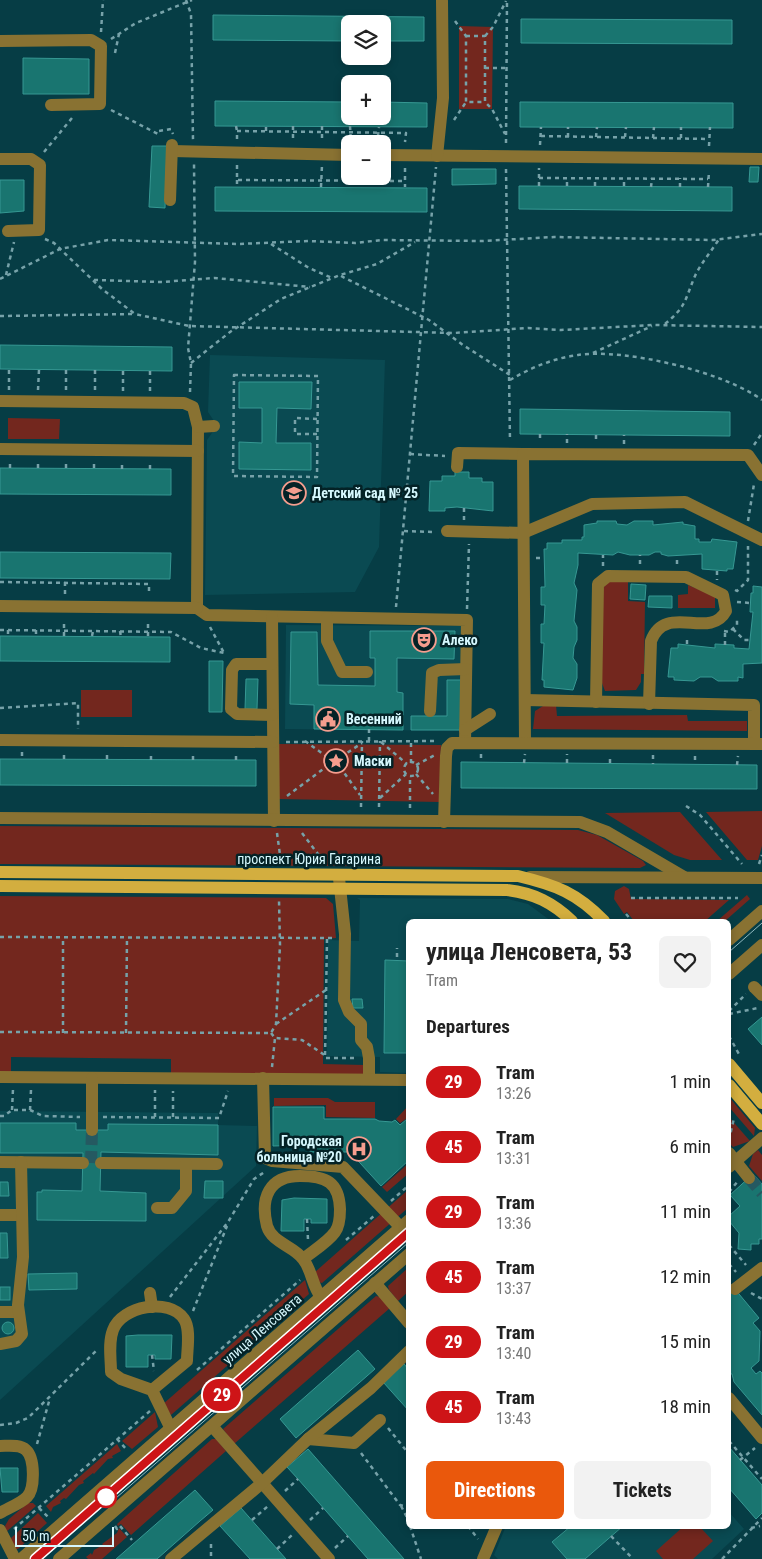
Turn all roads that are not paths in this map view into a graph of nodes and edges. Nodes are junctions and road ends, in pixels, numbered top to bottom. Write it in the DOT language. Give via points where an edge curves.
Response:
graph roads {
  1 [pos="432,0"];
  2 [pos="447,0"];
  3 [pos="442,1"];
  4 [pos="0,41"];
  5 [pos="51,105"];
  6 [pos="341,155"];
  7 [pos="391,155"];
  8 [pos="437,156"];
  9 [pos="0,159"];
  10 [pos="762,159"];
  11 [pos="170,200"];
  12 [pos="12,231"];
  13 [pos="5,401"];
  14 [pos="198,426"];
  15 [pos="214,426"];
  16 [pos="0,449"];
  17 [pos="198,451"];
  18 [pos="524,454"];
  19 [pos="457,467"];
  20 [pos="760,472"];
  21 [pos="447,531"];
  22 [pos="523,533"];
  23 [pos="762,540"];
  24 [pos="0,606"];
  25 [pos="202,612"];
  26 [pos="272,617"];
  27 [pos="327,618"];
  28 [pos="272,664"];
  29 [pos="466,669"];
  30 [pos="367,672"];
  31 [pos="525,700"];
  32 [pos="596,702"];
  33 [pos="758,703"];
  34 [pos="649,704"];
  35 [pos="430,710"];
  36 [pos="490,714"];
  37 [pos="272,715"];
  38 [pos="465,730"];
  39 [pos="0,740"];
  40 [pos="272,742"];
  41 [pos="465,743"];
  42 [pos="525,743"];
  43 [pos="758,744"];
  44 [pos="0,818"];
  45 [pos="274,821"];
  46 [pos="444,822"];
  47 [pos="0,872"];
  48 [pos="335,874"];
  49 [pos="518,876"];
  50 [pos="684,877"];
  51 [pos="762,878"];
  52 [pos="0,886"];
  53 [pos="339,888"];
  54 [pos="762,911"];
  55 [pos="570,919"];
  56 [pos="602,919"];
  57 [pos="731,938"];
  58 [pos="762,945"];
  59 [pos="731,972"];
  60 [pos="731,1066"];
  61 [pos="0,1077"];
  62 [pos="92,1078"];
  63 [pos="267,1078"];
  64 [pos="369,1079"];
  65 [pos="406,1080"];
  66 [pos="731,1088"];
  67 [pos="762,1103"];
  68 [pos="762,1124"];
  69 [pos="92,1130"];
  70 [pos="762,1138"];
  71 [pos="731,1160"];
  72 [pos="0,1162"];
  73 [pos="21,1162"];
  74 [pos="186,1164"];
  75 [pos="217,1164"];
  76 [pos="269,1169"];
  77 [pos="75,1176"];
  78 [pos="110,1176"];
  79 [pos="749,1178"];
  80 [pos="272,1186"];
  81 [pos="157,1208"];
  82 [pos="0,1215"];
  83 [pos="22,1215"];
  84 [pos="406,1228"];
  85 [pos="307,1255"];
  86 [pos="406,1257"];
  87 [pos="758,1272"];
  88 [pos="375,1283"];
  89 [pos="735,1289"];
  90 [pos="150,1293"];
  91 [pos="321,1297"];
  92 [pos="157,1307"];
  93 [pos="0,1312"];
  94 [pos="18,1312"];
  95 [pos="406,1319"];
  96 [pos="0,1344"];
  97 [pos="406,1354"];
  98 [pos="152,1390"];
  99 [pos="731,1401"];
  100 [pos="380,1420"];
  101 [pos="212,1426"];
  102 [pos="170,1429"];
  103 [pos="308,1439"];
  104 [pos="759,1442"];
  105 [pos="0,1446"];
  106 [pos="261,1484"];
  107 [pos="0,1513"];
  108 [pos="496,1529"];
  109 [pos="2,1534"];
  110 [pos="15,1559"];
  111 [pos="21,1559"];
  112 [pos="59,1559"];
  113 [pos="171,1559"];
  114 [pos="329,1559"];
  115 [pos="483,1559"];
  1 -- 3 [label="street"];
  2 -- 3 [label="street"];
  3 -- 8 [label="street" via="443,98"];
  4 -- 5 [label="street" via="91,40 101,46 100,104"];
  6 -- 11 [label="street" via="194,152 172,147"];
  7 -- 8 [label="street"];
  8 -- 10 [label="street"];
  9 -- 12 [label="street" via="36,161 40,165 39,230"];
  13 -- 14 [label="street" via="189,405 196,414"];
  14 -- 15 [label="street"];
  14 -- 17 [label="street"];
  16 -- 17 [label="street"];
  17 -- 25 [label="street"];
  18 -- 19 [label="street" via="458,453"];
  18 -- 20 [label="street" via="748,455"];
  18 -- 22 [label="street"];
  21 -- 22 [label="street"];
  22 -- 23 [label="street" via="592,504 685,502"];
  22 -- 31 [label="street"];
  24 -- 25 [label="street"];
  25 -- 26 [label="street"];
  26 -- 27 [label="street"];
  26 -- 28 [label="street"];
  27 -- 29 [label="street" via="467,620"];
  27 -- 30 [label="street" via="327,641 342,672"];
  28 -- 37 [label="street"];
  28 -- 37 [label="street" via="236,664 232,670 231,708 237,714"];
  29 -- 35 [label="street" via="432,673"];
  29 -- 38 [label="street"];
  31 -- 32 [label="street"];
  31 -- 42 [label="street"];
  32 -- 34 [label="street"];
  32 -- 34 [label="street" via="598,584 608,576 686,578 723,595 726,611 714,623 674,622 662,624 654,631"];
  33 -- 34 [label="street"];
  33 -- 43 [label="street"];
  36 -- 38 [label="street"];
  37 -- 40 [label="street"];
  38 -- 41 [label="street"];
  39 -- 40 [label="street"];
  40 -- 45 [label="street"];
  41 -- 42 [label="street"];
  41 -- 46 [label="street" via="449,745"];
  42 -- 43 [label="street"];
  44 -- 45 [label="street"];
  45 -- 46 [label="street"];
  46 -- 50 [label="street" via="580,822 607,832"];
  47 -- 48 [label="main road, проспект Юрия Гагарина"];
  48 -- 49 [label="main road, проспект Юрия Гагарина"];
  48 -- 53 [label="street"];
  49 -- 50 [label="street"];
  49 -- 56 [label="main road, проспект Юрия Гагарина" via="558,886"];
  50 -- 51 [label="street"];
  52 -- 53 [label="main road, проспект Юрия Гагарина"];
  53 -- 55 [label="main road, проспект Юрия Гагарина" via="519,891 547,901"];
  53 -- 64 [label="street" via="345,938 344,1000 349,1012 361,1024 361,1040 367,1047 369,1058"];
  54 -- 57 [label="street"];
  58 -- 59 [label="street"];
  60 -- 67 [label="main road"];
  61 -- 62 [label="street"];
  62 -- 63 [label="street"];
  62 -- 69 [label="street"];
  63 -- 64 [label="street"];
  63 -- 84 [label="street" via="265,1158 343,1167 382,1209"];
  64 -- 65 [label="street"];
  66 -- 68 [label="main road"];
  70 -- 71 [label="street"];
  71 -- 79 [label="street"];
  72 -- 73 [label="street"];
  73 -- 77 [label="street" via="79,1162"];
  73 -- 83 [label="street"];
  74 -- 75 [label="street"];
  74 -- 78 [label="street" via="105,1163"];
  74 -- 81 [label="street" via="186,1191 172,1208"];
  76 -- 80 [label="street"];
  80 -- 85 [label="street" via="266,1195 267,1226 279,1241"];
  80 -- 85 [label="street" via="288,1176 312,1176 327,1180 336,1188 340,1214 336,1231"];
  82 -- 83 [label="street"];
  83 -- 94 [label="street" via="23,1257"];
  84 -- 91 [label="street, улица Ленсовета"];
  85 -- 91 [label="street" via="309,1272"];
  86 -- 88 [label="street"];
  87 -- 89 [label="street"];
  88 -- 95 [label="street"];
  88 -- 101 [label="street"];
  90 -- 92 [label="street"];
  91 -- 102 [label="street, улица Ленсовета"];
  92 -- 98 [label="street" via="178,1313 188,1326 187,1361"];
  92 -- 98 [label="street" via="140,1308 115,1326 110,1345 111,1372"];
  93 -- 94 [label="street"];
  94 -- 96 [label="street" via="22,1334 16,1341"];
  97 -- 103 [label="street"];
  98 -- 102 [label="street"];
  99 -- 104 [label="street"];
  100 -- 103 [label="street" via="354,1443"];
  101 -- 106 [label="street"];
  101 -- 112 [label="street"];
  102 -- 111 [label="street, улица Ленсовета"];
  103 -- 106 [label="street"];
  105 -- 107 [label="street" via="20,1447 27,1450 32,1458 32,1489 27,1497"];
  106 -- 113 [label="street"];
  106 -- 114 [label="street"];
  108 -- 115 [label="street"];
  109 -- 110 [label="street"];
}
